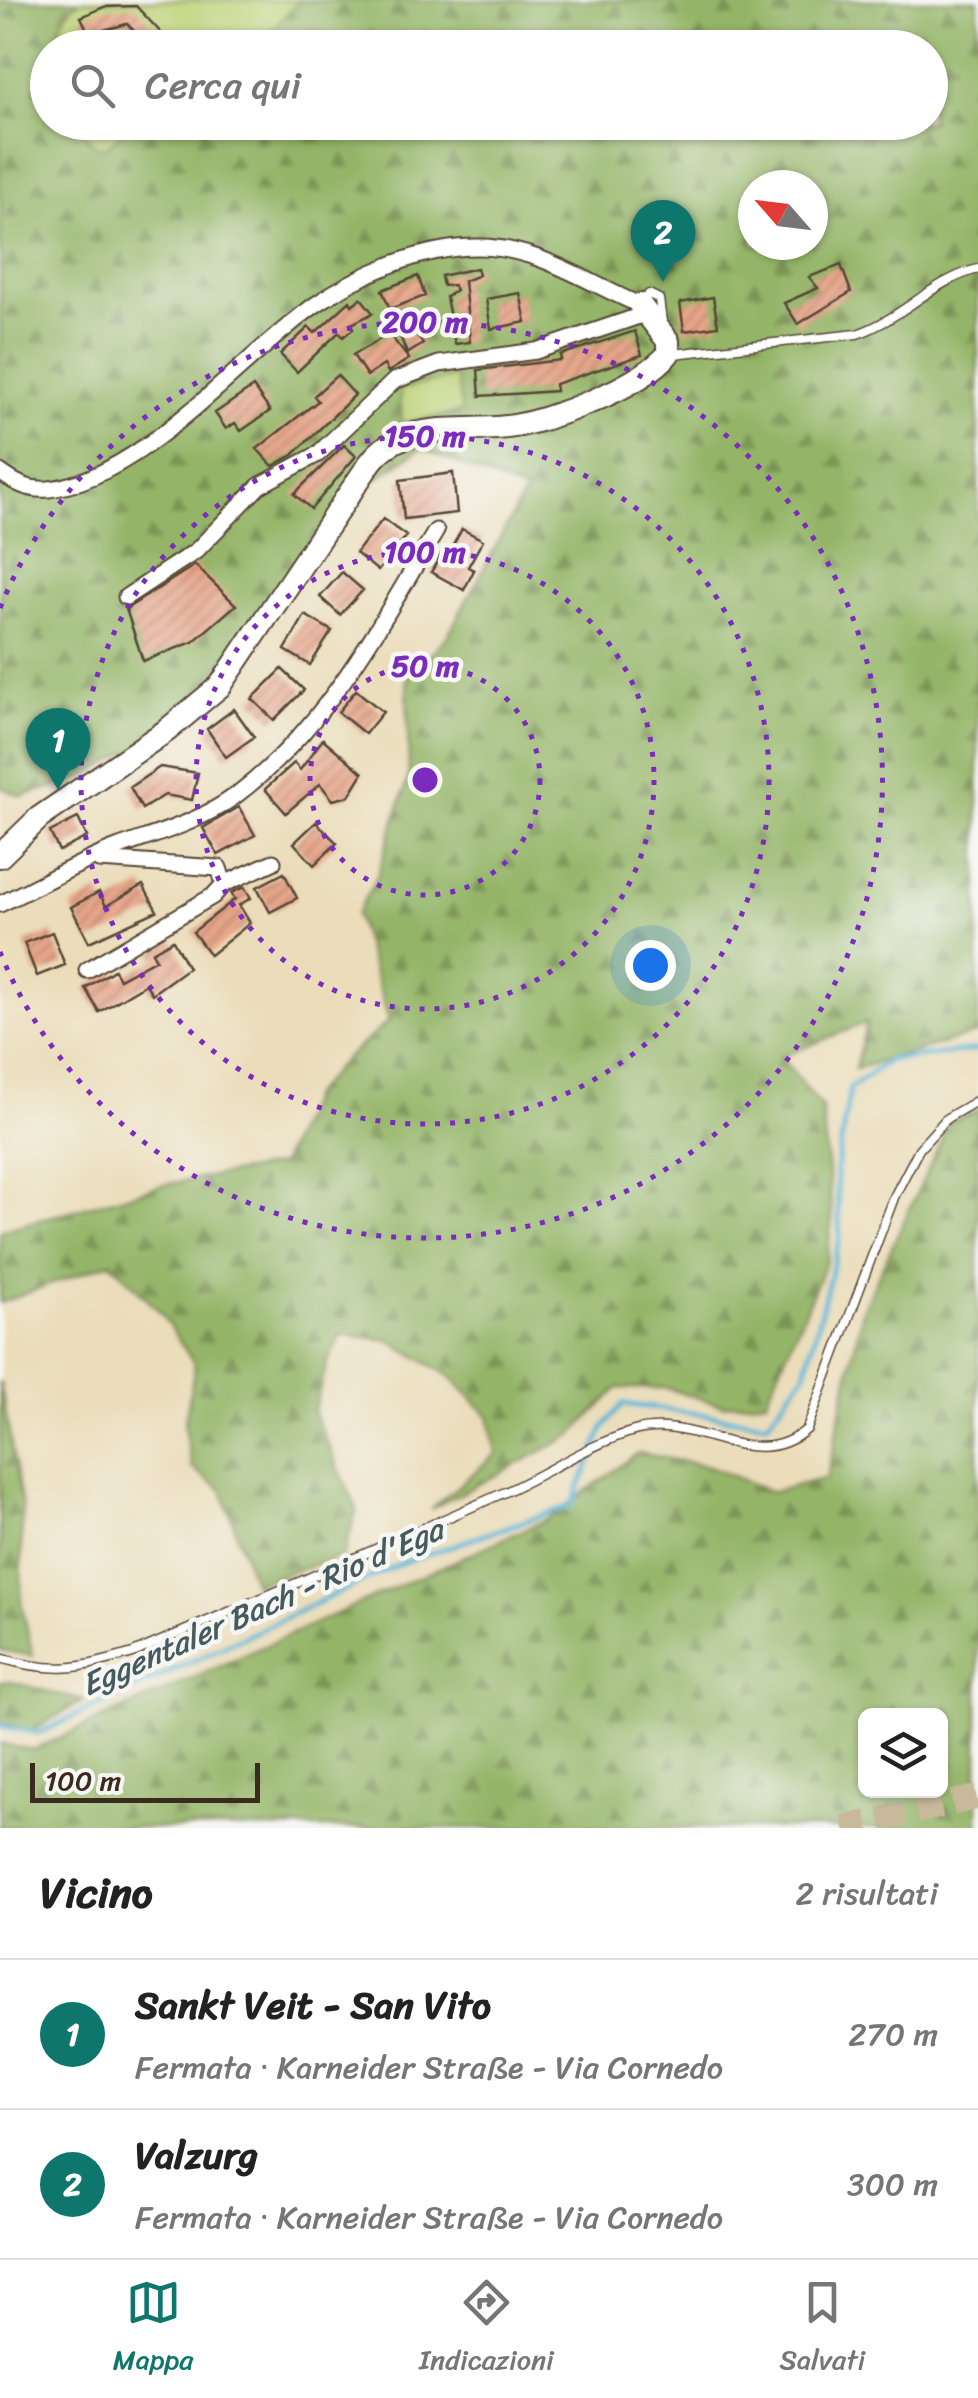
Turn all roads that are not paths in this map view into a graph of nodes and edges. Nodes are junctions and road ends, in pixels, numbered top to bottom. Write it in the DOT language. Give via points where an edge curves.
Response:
graph roads {
  1 [pos="978,268"];
  2 [pos="650,316"];
  3 [pos="668,354"];
  4 [pos="0,472"];
  5 [pos="436,531"];
  6 [pos="126,597"];
  7 [pos="0,856"];
  8 [pos="94,860"];
  9 [pos="273,862"];
  10 [pos="224,884"];
  11 [pos="0,904"];
  12 [pos="87,970"];
  13 [pos="978,1100"];
  14 [pos="0,1658"];
  1 -- 3 [label="lane" via="954,275 858,334"];
  2 -- 3 [label="street"];
  2 -- 4 [label="street" via="543,258 478,246 376,271 316,304 191,411 82,480 47,490 20,486"];
  2 -- 6 [label="street" via="536,351 439,364 394,381 318,454 259,486 196,551"];
  3 -- 7 [label="street" via="561,414 506,428 414,432 391,441 370,462 220,686 39,818"];
  5 -- 8 [label="street" via="342,687 273,762 192,822"];
  8 -- 10 [label="street" via="219,868"];
  8 -- 11 [label="street"];
  9 -- 10 [label="street"];
  10 -- 12 [label="street"];
  13 -- 14 [label="lane" via="947,1118 918,1149 894,1194 807,1429 787,1446 758,1449 656,1426 630,1432 132,1654 76,1670 42,1670"];
}
